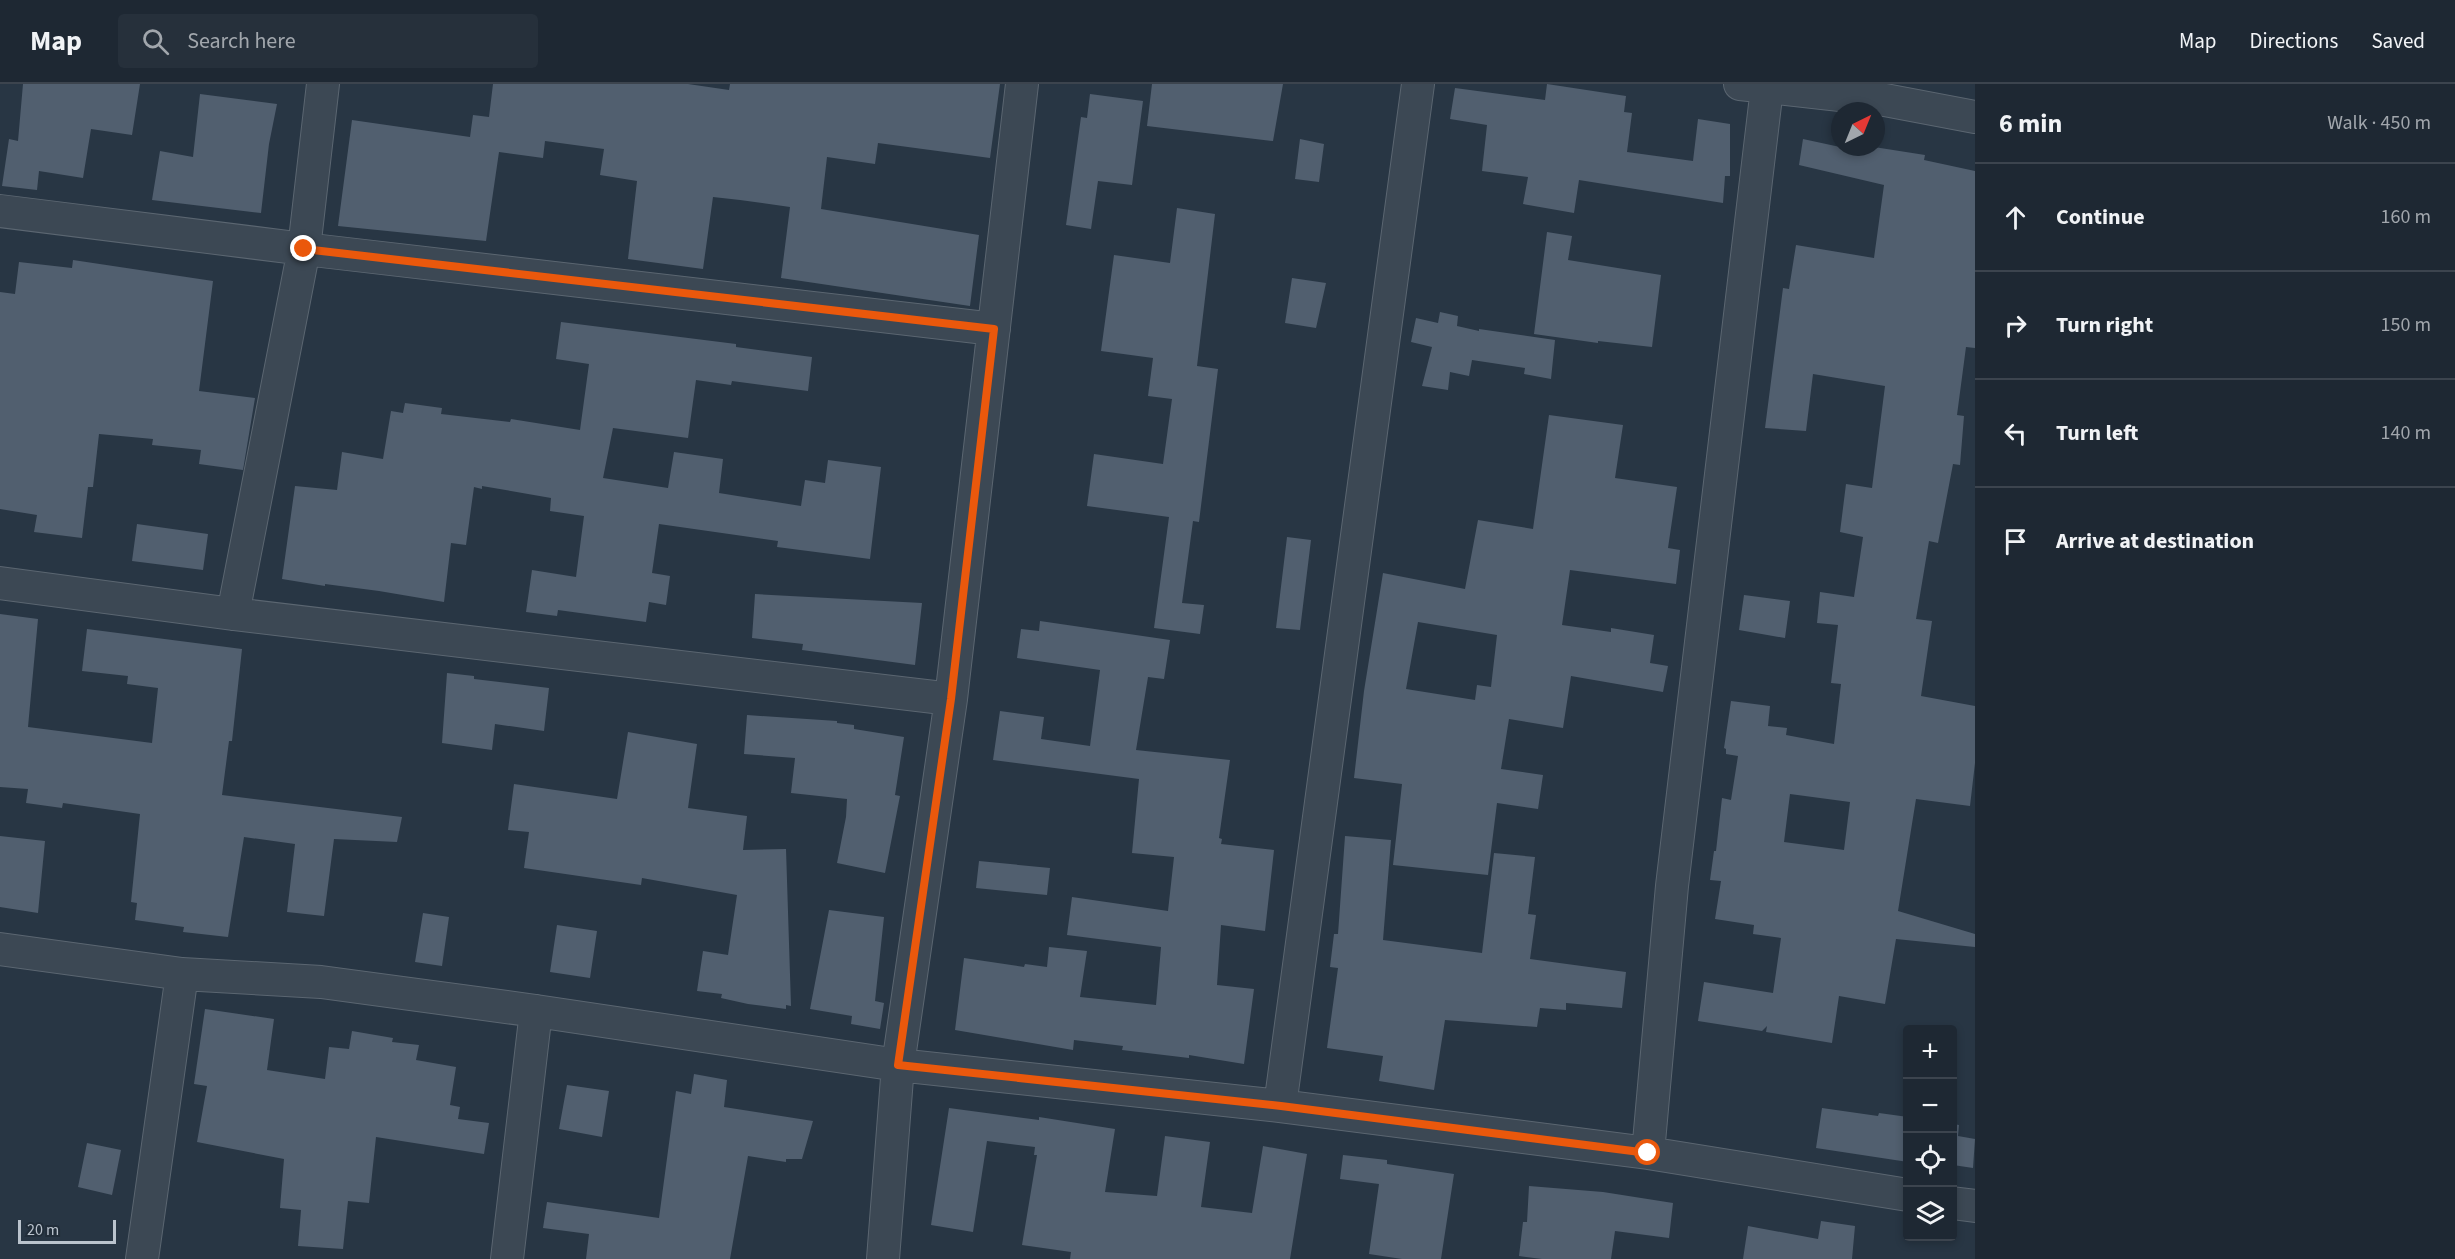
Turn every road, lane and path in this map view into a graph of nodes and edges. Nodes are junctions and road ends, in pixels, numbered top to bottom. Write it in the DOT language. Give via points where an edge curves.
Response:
graph roads {
  1 [pos="323,84"];
  2 [pos="1022,84"];
  3 [pos="1418,84"];
  4 [pos="1754,86"];
  5 [pos="1975,117"];
  6 [pos="0,211"];
  7 [pos="304,249"];
  8 [pos="994,329"];
  9 [pos="0,583"];
  10 [pos="233,614"];
  11 [pos="951,699"];
  12 [pos="0,949"];
  13 [pos="182,974"];
  14 [pos="536,1011"];
  15 [pos="898,1065"];
  16 [pos="1281,1106"];
  17 [pos="1648,1153"];
  18 [pos="1903,1194"];
  19 [pos="1957,1204"];
  20 [pos="1975,1206"];
  21 [pos="142,1259"];
  22 [pos="507,1259"];
  23 [pos="883,1259"];
  1 -- 7 [label="street"];
  2 -- 8 [label="street"];
  3 -- 16 [label="street"];
  4 -- 5 [label="street" via="1885,100"];
  4 -- 17 [label="street"];
  6 -- 7 [label="street"];
  7 -- 8 [label="street"];
  7 -- 10 [label="street"];
  8 -- 11 [label="street"];
  9 -- 10 [label="street"];
  10 -- 11 [label="street"];
  11 -- 15 [label="street"];
  12 -- 13 [label="street"];
  13 -- 14 [label="street" via="321,982"];
  13 -- 21 [label="street"];
  14 -- 15 [label="street"];
  14 -- 22 [label="street"];
  15 -- 16 [label="street"];
  15 -- 23 [label="street"];
  16 -- 17 [label="street"];
  17 -- 18 [label="street"];
  19 -- 20 [label="street"];
}
